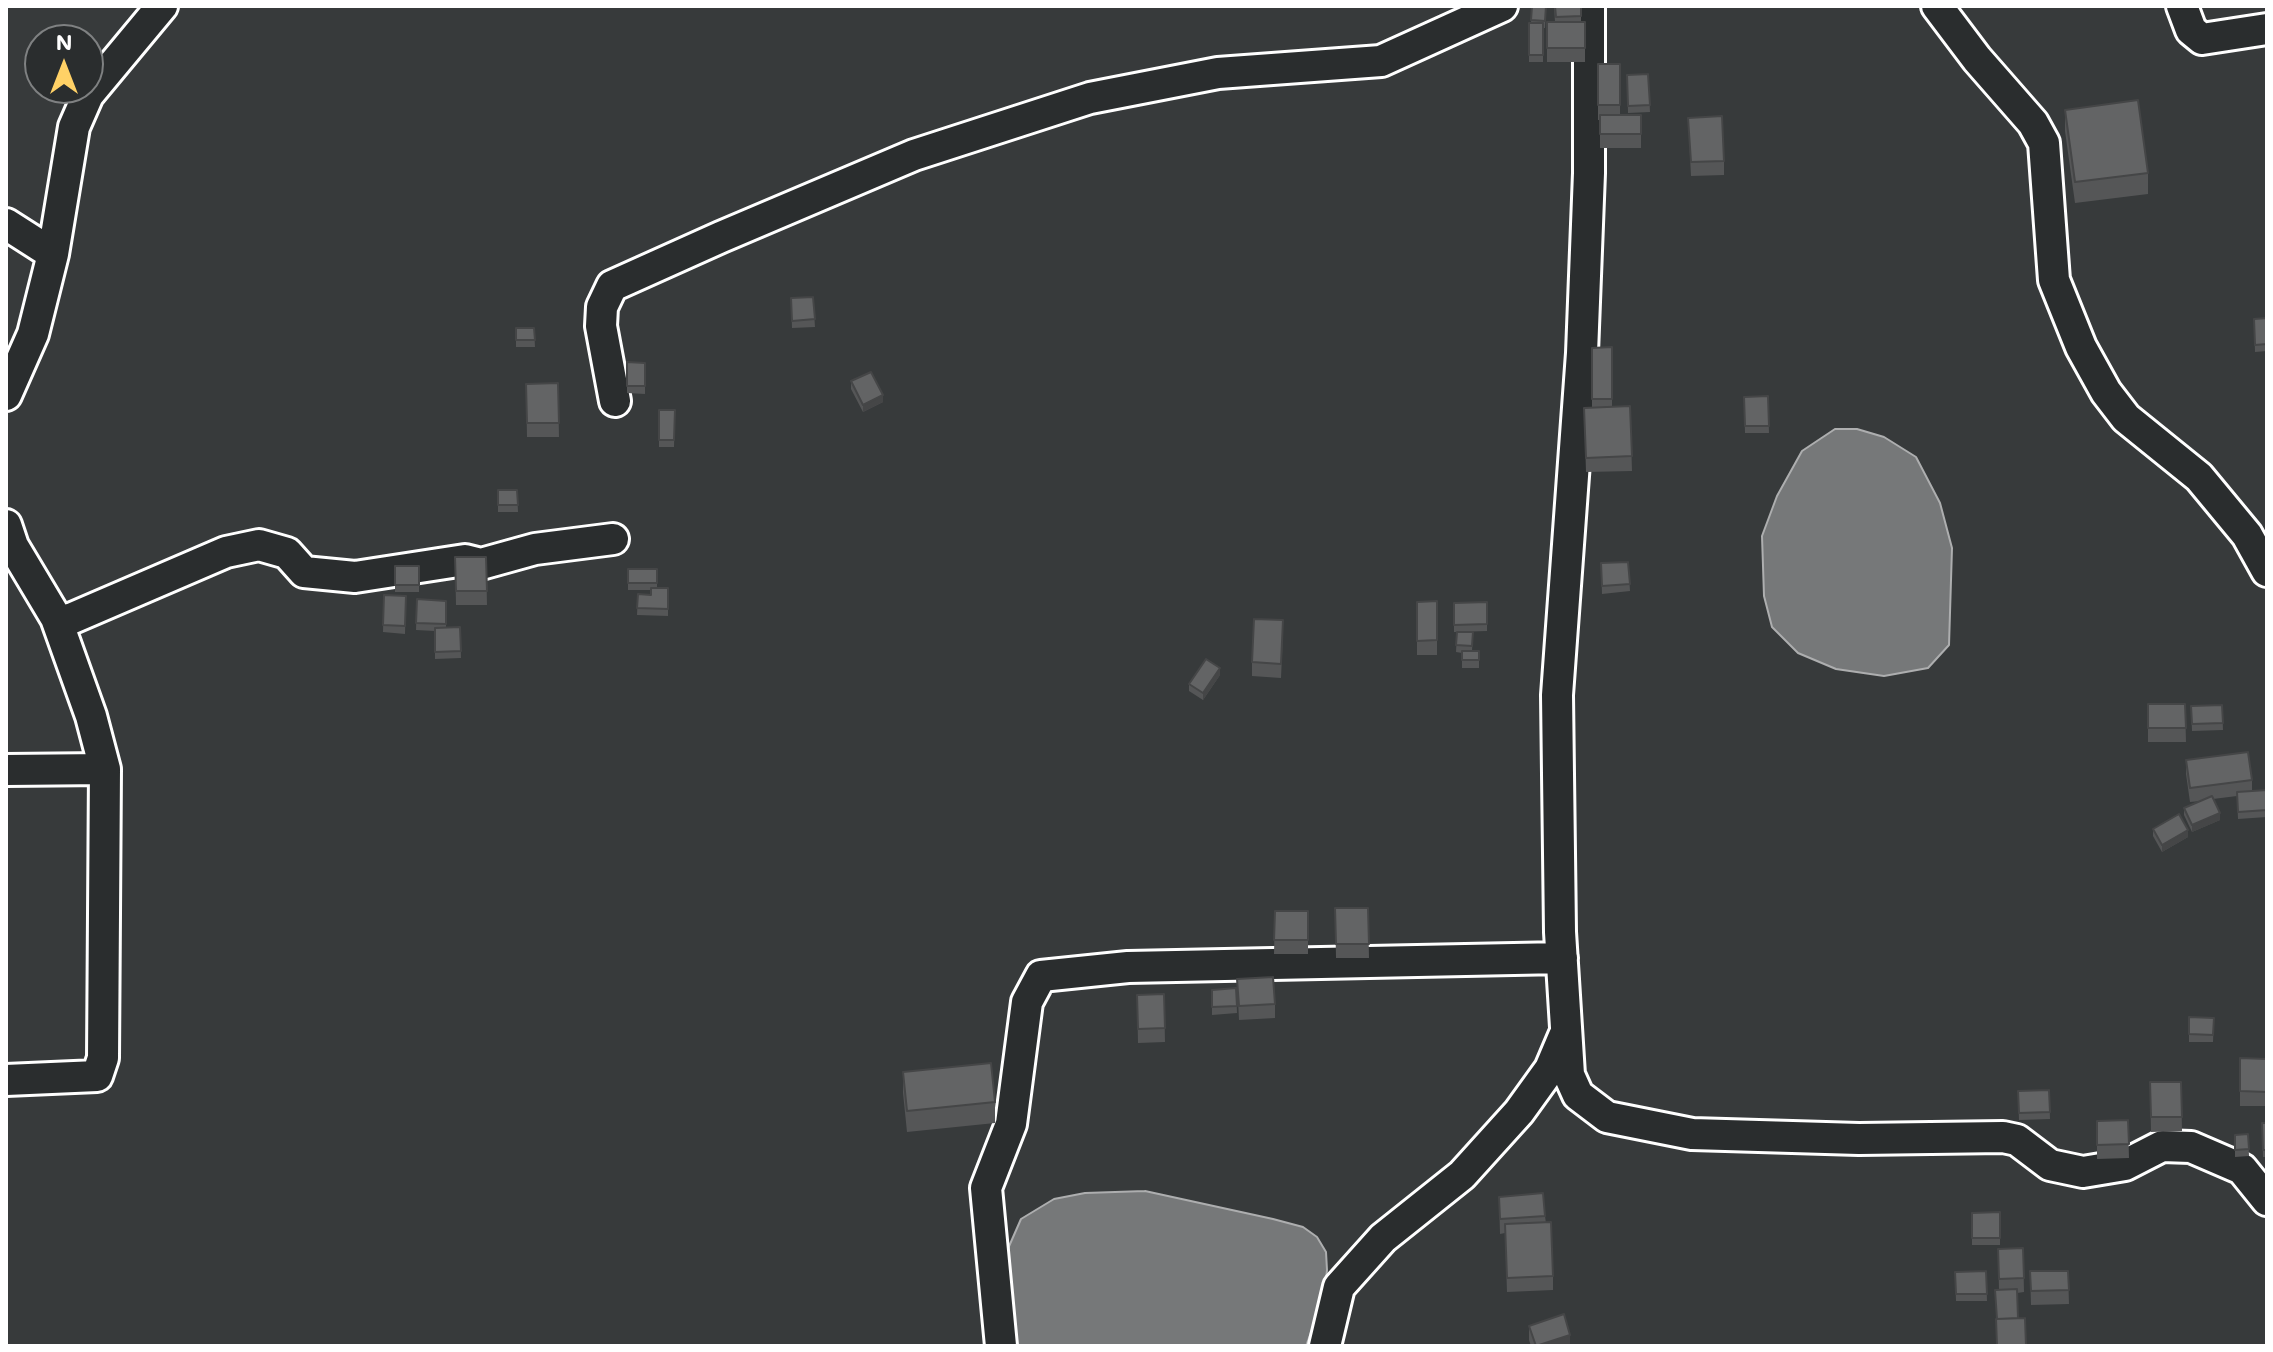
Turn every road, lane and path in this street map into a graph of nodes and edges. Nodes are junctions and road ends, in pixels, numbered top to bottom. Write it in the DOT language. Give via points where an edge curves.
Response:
graph roads {
  1 [pos="162,6"];
  2 [pos="1502,6"];
  3 [pos="1589,6"];
  4 [pos="1937,6"];
  5 [pos="2182,6"];
  6 [pos="2267,29"];
  7 [pos="6,224"];
  8 [pos="53,254"];
  9 [pos="6,395"];
  10 [pos="615,401"];
  11 [pos="613,539"];
  12 [pos="8,540"];
  13 [pos="2267,571"];
  14 [pos="56,618"];
  15 [pos="105,769"];
  16 [pos="6,770"];
  17 [pos="1562,958"];
  18 [pos="1568,1027"];
  19 [pos="6,1080"];
  20 [pos="2267,1200"];
  21 [pos="1001,1346"];
  22 [pos="1325,1346"];
  1 -- 8 [label="street" via="88,95 79,116"];
  2 -- 10 [label="street" via="1381,61 1218,73 1090,98 914,155 721,237 612,286 602,307 601,326"];
  3 -- 17 [label="street" via="1582,353 1557,695"];
  4 -- 13 [label="street" via="2044,143 2054,280 2106,392 2126,418 2199,477 2247,535"];
  5 -- 6 [label="street" via="2191,30 2202,39"];
  7 -- 8 [label="street"];
  8 -- 9 [label="street" via="33,334"];
  11 -- 14 [label="street" via="535,549 481,564 465,560 355,577 304,572 287,553 259,545 198,563 68,620"];
  12 -- 14 [label="street"];
  14 -- 15 [label="street"];
  15 -- 16 [label="street"];
  15 -- 19 [label="street" via="103,1058 97,1076"];
  17 -- 18 [label="street"];
  17 -- 21 [label="street" via="1128,967 1041,976 1027,1002 1011,1124 986,1188"];
  18 -- 20 [label="street" via="1569,1075 1578,1095 1607,1117 1692,1134 2003,1137 2017,1140 2050,1165 2083,1172 2125,1165 2162,1146 2191,1147 2242,1169"];
  18 -- 22 [label="street" via="1550,1069 1519,1112 1462,1175 1383,1238 1339,1287"];
}
